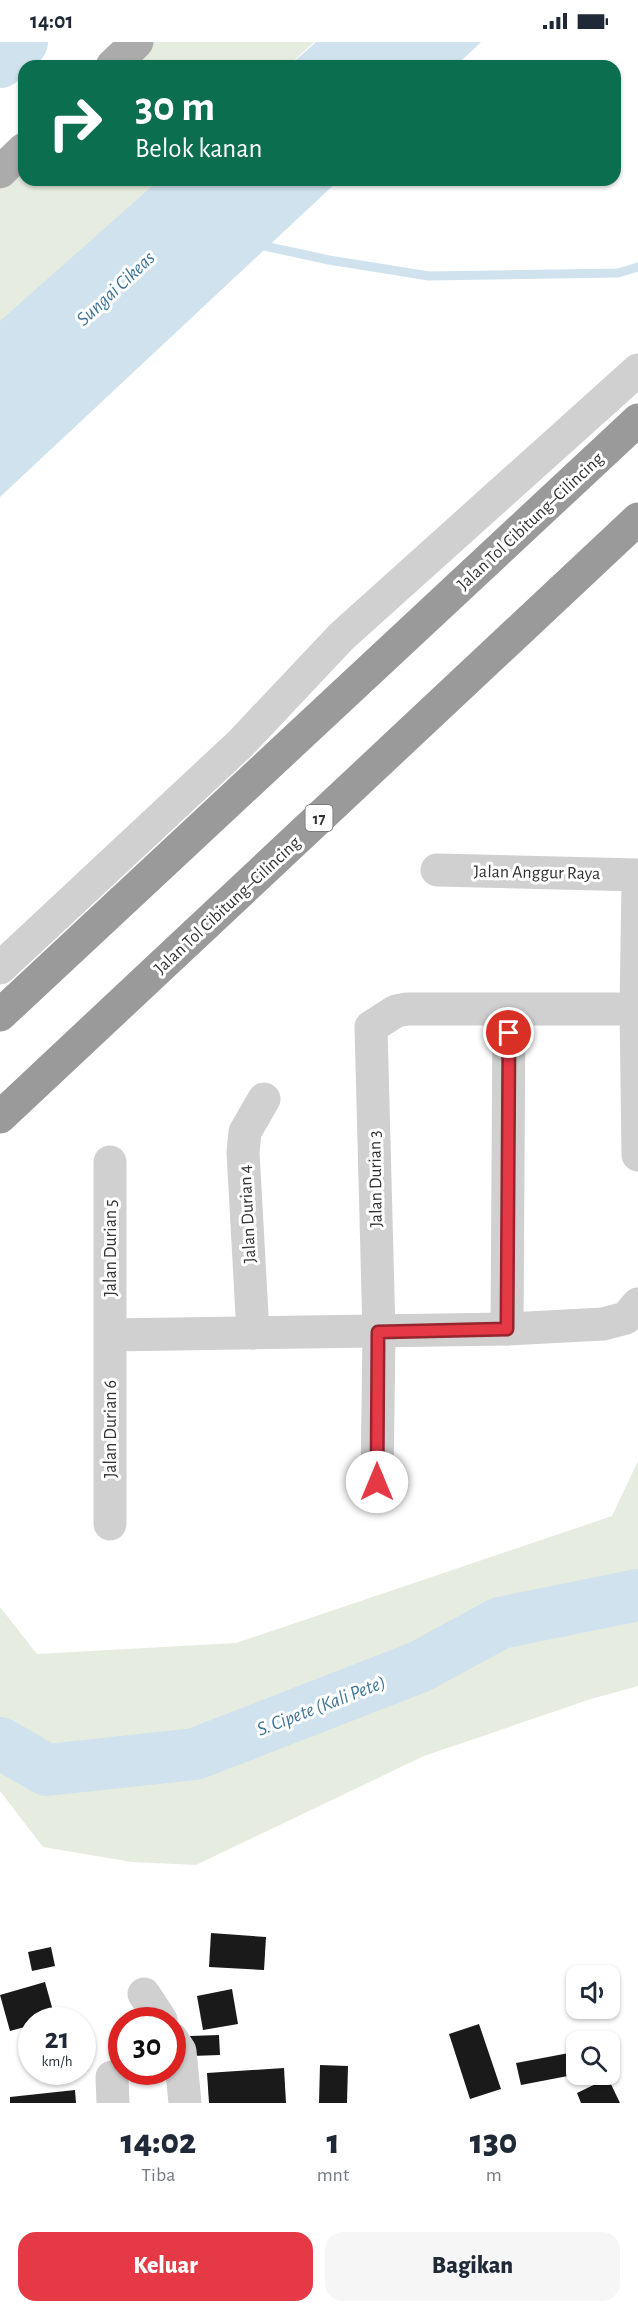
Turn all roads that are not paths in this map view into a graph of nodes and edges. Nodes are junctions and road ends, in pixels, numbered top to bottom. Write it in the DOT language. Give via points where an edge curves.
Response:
graph roads {
  1 [pos="137,42"];
  2 [pos="118,60"];
  3 [pos="18,155"];
  4 [pos="0,172"];
  5 [pos="638,370"];
  6 [pos="638,420"];
  7 [pos="638,519"];
  8 [pos="436,870"];
  9 [pos="638,875"];
  10 [pos="638,882"];
  11 [pos="0,968"];
  12 [pos="636,1009"];
  13 [pos="509,1010"];
  14 [pos="0,1015"];
  15 [pos="264,1099"];
  16 [pos="0,1117"];
  17 [pos="638,1155"];
  18 [pos="110,1162"];
  19 [pos="638,1305"];
  20 [pos="507,1329"];
  21 [pos="378,1332"];
  22 [pos="253,1333"];
  23 [pos="111,1335"];
  24 [pos="377,1482"];
  25 [pos="110,1524"];
  26 [pos="183,2085"];
  27 [pos="185,2103"];
  1 -- 2 [label="main road"];
  3 -- 4 [label="main road"];
  5 -- 11 [label="street" via="342,636 240,744"];
  6 -- 14 [label="highway, Jalan Tol Cibitung–Cilincing"];
  7 -- 16 [label="highway, Jalan Tol Cibitung–Cilincing / 17"];
  8 -- 9 [label="street, Jalan Anggur Raya"];
  10 -- 12 [label="street"];
  12 -- 13 [label="street"];
  12 -- 17 [label="street"];
  13 -- 20 [label="street"];
  13 -- 21 [label="street, Jalan Durian 3" via="407,1009 396,1011 371,1027"];
  15 -- 22 [label="street, Jalan Durian 4" via="245,1132 243,1152"];
  18 -- 23 [label="street, Jalan Durian 5"];
  19 -- 20 [label="street" via="617,1322"];
  20 -- 21 [label="street"];
  21 -- 22 [label="street"];
  21 -- 24 [label="street, Jalan Durian 3"];
  22 -- 23 [label="street"];
  23 -- 25 [label="street, Jalan Durian 6"];
  26 -- 27 [label="street"];
}
